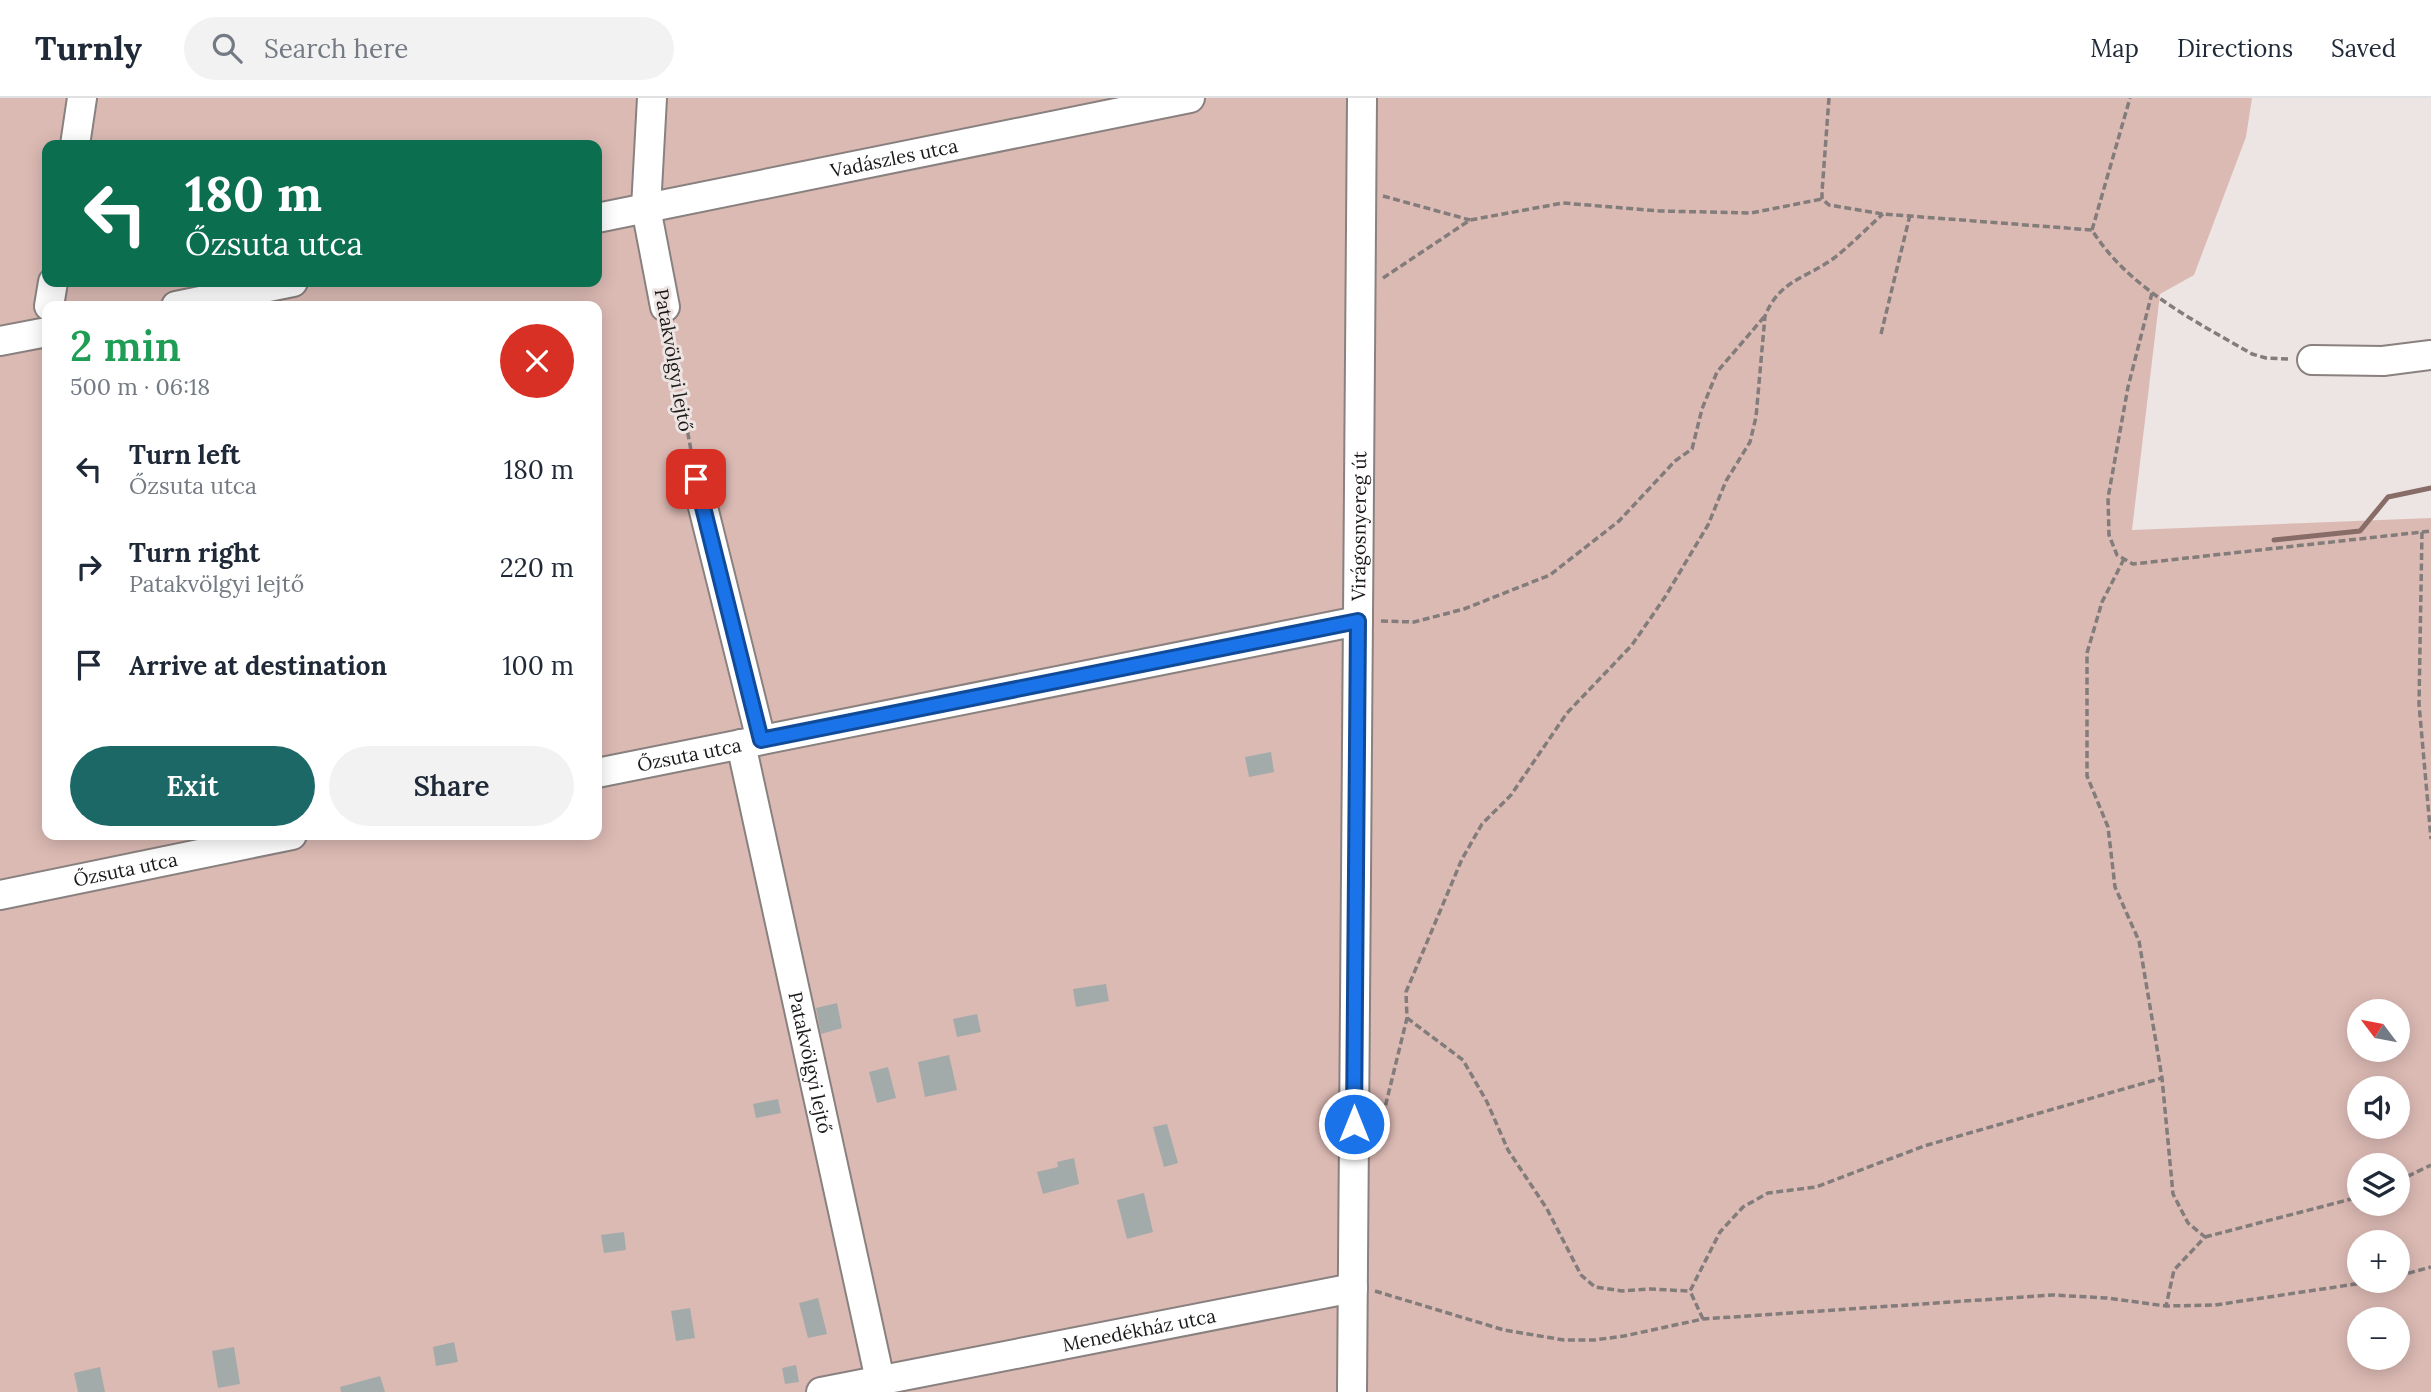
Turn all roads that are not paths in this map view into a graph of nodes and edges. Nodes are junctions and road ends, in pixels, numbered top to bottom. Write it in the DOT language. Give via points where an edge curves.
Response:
graph roads {
  1 [pos="82,98"];
  2 [pos="652,98"];
  3 [pos="1190,98"];
  4 [pos="1362,98"];
  5 [pos="76,140"];
  6 [pos="646,208"];
  7 [pos="602,217"];
  8 [pos="269,287"];
  9 [pos="200,301"];
  10 [pos="665,307"];
  11 [pos="42,324"];
  12 [pos="0,341"];
  13 [pos="2431,355"];
  14 [pos="2312,360"];
  15 [pos="696,479"];
  16 [pos="1358,621"];
  17 [pos="751,742"];
  18 [pos="602,772"];
  19 [pos="268,840"];
  20 [pos="0,895"];
  21 [pos="1353,1288"];
  22 [pos="880,1380"];
  23 [pos="821,1392"];
  24 [pos="1352,1392"];
  1 -- 5 [label="street"];
  2 -- 6 [label="street, Patakvölgyi lejtő"];
  3 -- 6 [label="street, Vadászles utca"];
  4 -- 16 [label="street, Virágosnyereg út"];
  6 -- 7 [label="street, Vadászles utca"];
  6 -- 10 [label="street, Patakvölgyi lejtő"];
  8 -- 9 [label="street"];
  11 -- 12 [label="street"];
  13 -- 14 [label="street"];
  15 -- 17 [label="street, Patakvölgyi lejtő"];
  16 -- 17 [label="street, Őzsuta utca"];
  16 -- 21 [label="street, Virágosnyereg út"];
  17 -- 18 [label="street, Őzsuta utca"];
  17 -- 22 [label="street, Patakvölgyi lejtő"];
  19 -- 20 [label="street, Őzsuta utca"];
  21 -- 22 [label="street, Menedékház utca"];
  21 -- 24 [label="street"];
  22 -- 23 [label="street, Menedékház utca"];
}
